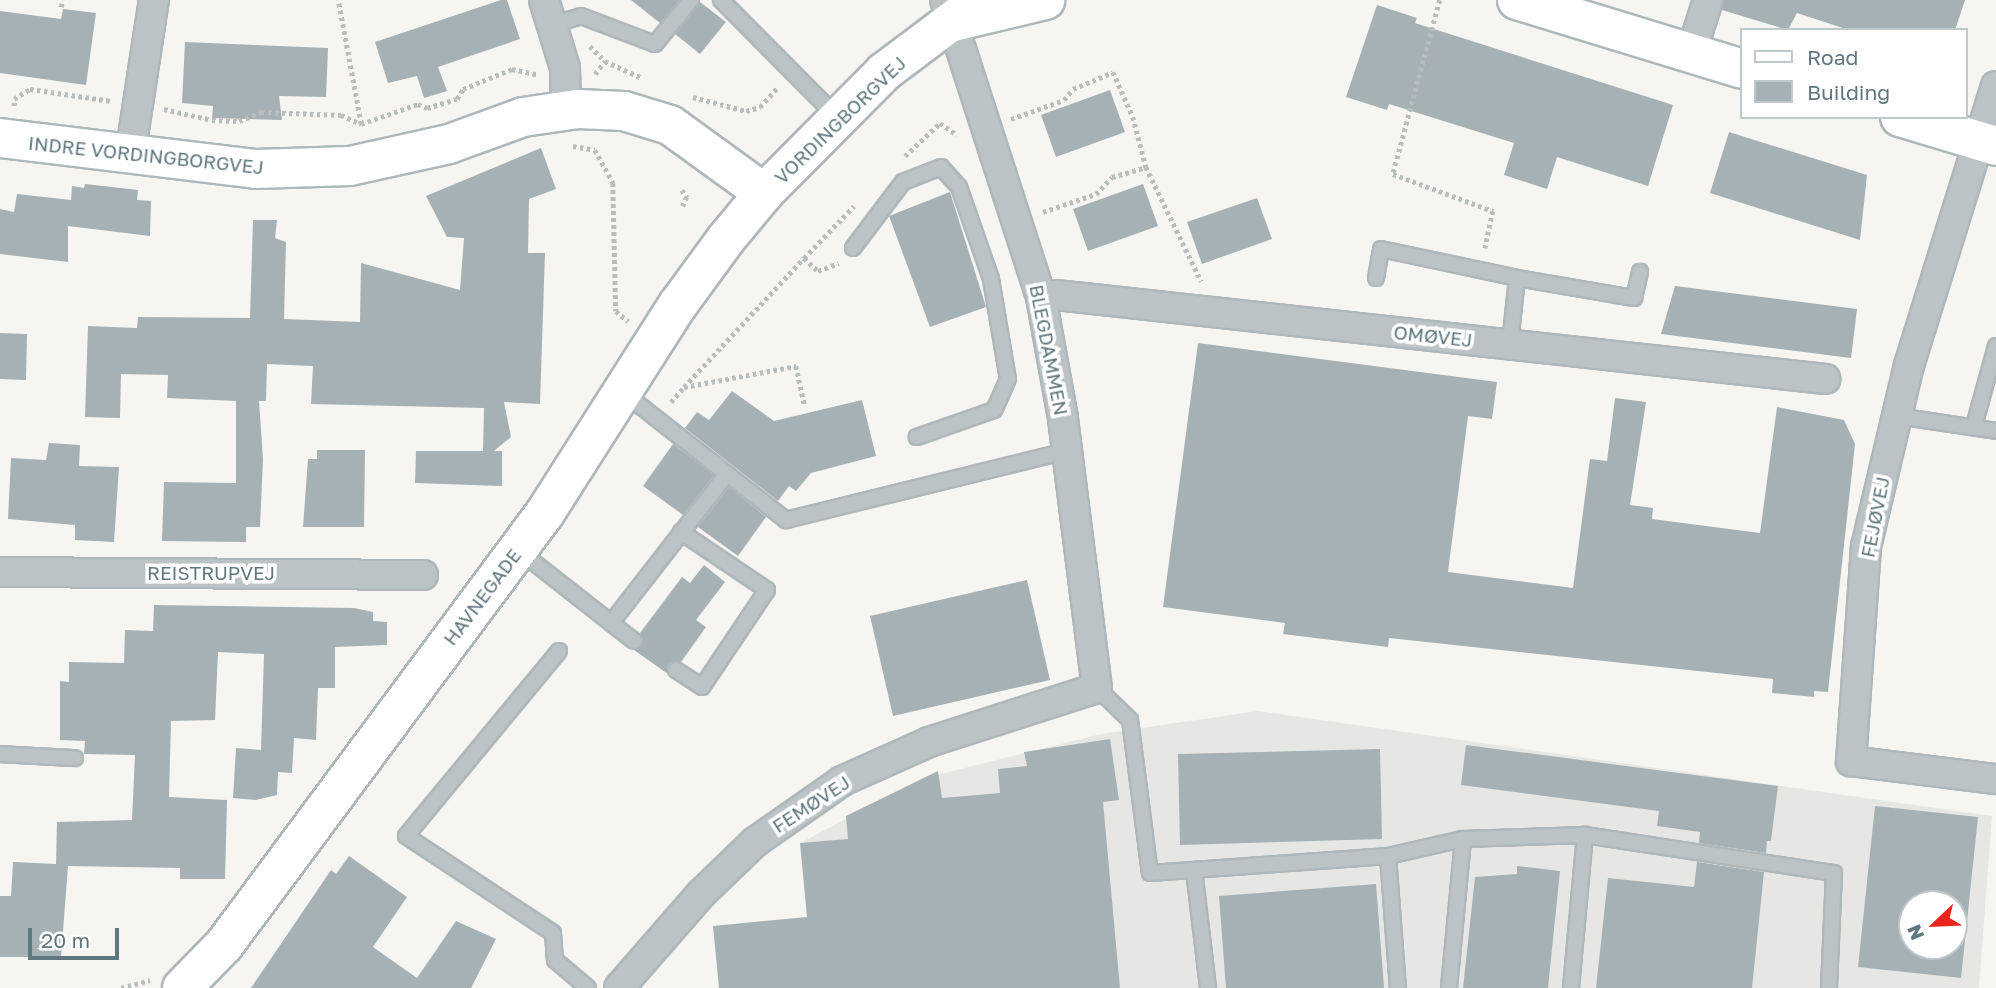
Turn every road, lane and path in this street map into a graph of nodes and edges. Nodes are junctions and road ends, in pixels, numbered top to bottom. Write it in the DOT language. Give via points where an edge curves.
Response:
graph roads {
  1 [pos="63,0"];
  2 [pos="154,0"];
  3 [pos="338,0"];
  4 [pos="691,0"];
  5 [pos="721,0"];
  6 [pos="1045,0"];
  7 [pos="1440,0"];
  8 [pos="1517,0"];
  9 [pos="1708,0"];
  10 [pos="61,7"];
  11 [pos="959,8"];
  12 [pos="557,14"];
  13 [pos="1691,53"];
  14 [pos="1741,69"];
  15 [pos="791,71"];
  16 [pos="654,84"];
  17 [pos="1996,86"];
  18 [pos="679,92"];
  19 [pos="566,113"];
  20 [pos="1004,113"];
  21 [pos="839,118"];
  22 [pos="1906,119"];
  23 [pos="361,124"];
  24 [pos="0,138"];
  25 [pos="1987,144"];
  26 [pos="130,156"];
  27 [pos="373,161"];
  28 [pos="1146,167"];
  29 [pos="682,190"];
  30 [pos="764,193"];
  31 [pos="683,206"];
  32 [pos="1016,221"];
  33 [pos="853,248"];
  34 [pos="843,261"];
  35 [pos="1481,271"];
  36 [pos="1640,272"];
  37 [pos="1376,278"];
  38 [pos="1517,278"];
  39 [pos="1041,297"];
  40 [pos="1216,312"];
  41 [pos="654,342"];
  42 [pos="1510,344"];
  43 [pos="1996,346"];
  44 [pos="1825,379"];
  45 [pos="684,387"];
  46 [pos="622,392"];
  47 [pos="805,407"];
  48 [pos="1897,416"];
  49 [pos="657,419"];
  50 [pos="1974,426"];
  51 [pos="1996,430"];
  52 [pos="917,437"];
  53 [pos="1067,451"];
  54 [pos="727,474"];
  55 [pos="681,532"];
  56 [pos="518,550"];
  57 [pos="0,572"];
  58 [pos="423,575"];
  59 [pos="611,622"];
  60 [pos="634,641"];
  61 [pos="559,651"];
  62 [pos="676,670"];
  63 [pos="1097,688"];
  64 [pos="0,754"];
  65 [pos="75,758"];
  66 [pos="1996,779"];
  67 [pos="1585,835"];
  68 [pos="1463,839"];
  69 [pos="1388,856"];
  70 [pos="1194,870"];
  71 [pos="182,988"];
  72 [pos="588,988"];
  73 [pos="619,988"];
  74 [pos="1208,988"];
  75 [pos="1398,988"];
  76 [pos="1449,988"];
  77 [pos="1571,988"];
  78 [pos="1829,988"];
  1 -- 10 [label="path"];
  2 -- 26 [label="street"];
  3 -- 23 [label="path"];
  4 -- 12 [label="lane" via="654,44"];
  5 -- 15 [label="lane"];
  6 -- 11 [label="main road, VORDINGBORGVEJ"];
  7 -- 35 [label="path" via="1393,174 1493,211"];
  8 -- 13 [label="main road"];
  9 -- 13 [label="street"];
  11 -- 21 [label="main road, VORDINGBORGVEJ" via="884,72"];
  11 -- 32 [label="street, BLEGDAMMEN"];
  12 -- 16 [label="path" via="605,61"];
  12 -- 19 [label="street"];
  13 -- 14 [label="main road"];
  15 -- 18 [label="path" via="760,107 746,111"];
  15 -- 21 [label="lane"];
  17 -- 25 [label="street, FEJØVEJ"];
  19 -- 23 [label="path" via="512,69 463,89 457,99 427,107 418,104"];
  19 -- 27 [label="main road, INDRE VORDINGBORGVEJ" via="523,117 449,144"];
  19 -- 30 [label="main road, INDRE VORDINGBORGVEJ" via="624,111 670,125"];
  19 -- 41 [label="path" via="607,164 613,183 615,312"];
  20 -- 28 [label="path" via="1006,121 1064,100 1073,89 1113,72 1133,117"];
  21 -- 30 [label="main road, VORDINGBORGVEJ"];
  22 -- 25 [label="main road"];
  23 -- 27 [label="path"];
  24 -- 26 [label="main road, INDRE VORDINGBORGVEJ"];
  25 -- 48 [label="street, FEJØVEJ"];
  26 -- 27 [label="main road, INDRE VORDINGBORGVEJ" via="256,169"];
  28 -- 32 [label="path" via="1112,177 1096,194"];
  28 -- 40 [label="path"];
  29 -- 31 [label="path" via="687,197"];
  30 -- 41 [label="main road, HAVNEGADE"];
  32 -- 39 [label="street, BLEGDAMMEN"];
  33 -- 52 [label="lane" via="903,182 941,167 958,187 991,279 1008,379 994,410"];
  34 -- 45 [label="path" via="818,271 804,258"];
  35 -- 37 [label="lane" via="1381,249"];
  35 -- 38 [label="lane"];
  36 -- 38 [label="lane" via="1634,298"];
  38 -- 42 [label="lane"];
  39 -- 40 [label="street, OMØVEJ"];
  39 -- 53 [label="street, BLEGDAMMEN"];
  40 -- 42 [label="street, OMØVEJ"];
  41 -- 46 [label="main road, HAVNEGADE"];
  42 -- 44 [label="street, OMØVEJ"];
  43 -- 50 [label="lane"];
  45 -- 47 [label="path" via="796,366"];
  45 -- 49 [label="path"];
  46 -- 49 [label="lane"];
  46 -- 56 [label="main road, HAVNEGADE"];
  48 -- 50 [label="lane"];
  48 -- 66 [label="street, FEJØVEJ" via="1866,547 1851,761"];
  49 -- 54 [label="lane"];
  50 -- 51 [label="lane"];
  53 -- 54 [label="lane" via="786,520"];
  53 -- 63 [label="street, BLEGDAMMEN"];
  54 -- 55 [label="lane"];
  55 -- 59 [label="lane"];
  55 -- 62 [label="lane" via="767,590 702,687"];
  56 -- 59 [label="lane"];
  56 -- 71 [label="main road, HAVNEGADE" via="224,945"];
  57 -- 58 [label="street, REISTRUPVEJ"];
  59 -- 60 [label="lane"];
  61 -- 72 [label="lane" via="406,836 553,933 555,960"];
  63 -- 70 [label="lane" via="1130,720 1150,873"];
  63 -- 73 [label="street, FEMØVEJ" via="929,742 842,781 755,842"];
  64 -- 65 [label="lane"];
  67 -- 68 [label="lane"];
  67 -- 77 [label="lane"];
  67 -- 78 [label="lane" via="1834,873"];
  68 -- 69 [label="lane"];
  68 -- 76 [label="lane"];
  69 -- 70 [label="lane"];
  69 -- 75 [label="lane"];
  70 -- 74 [label="lane"];
}
